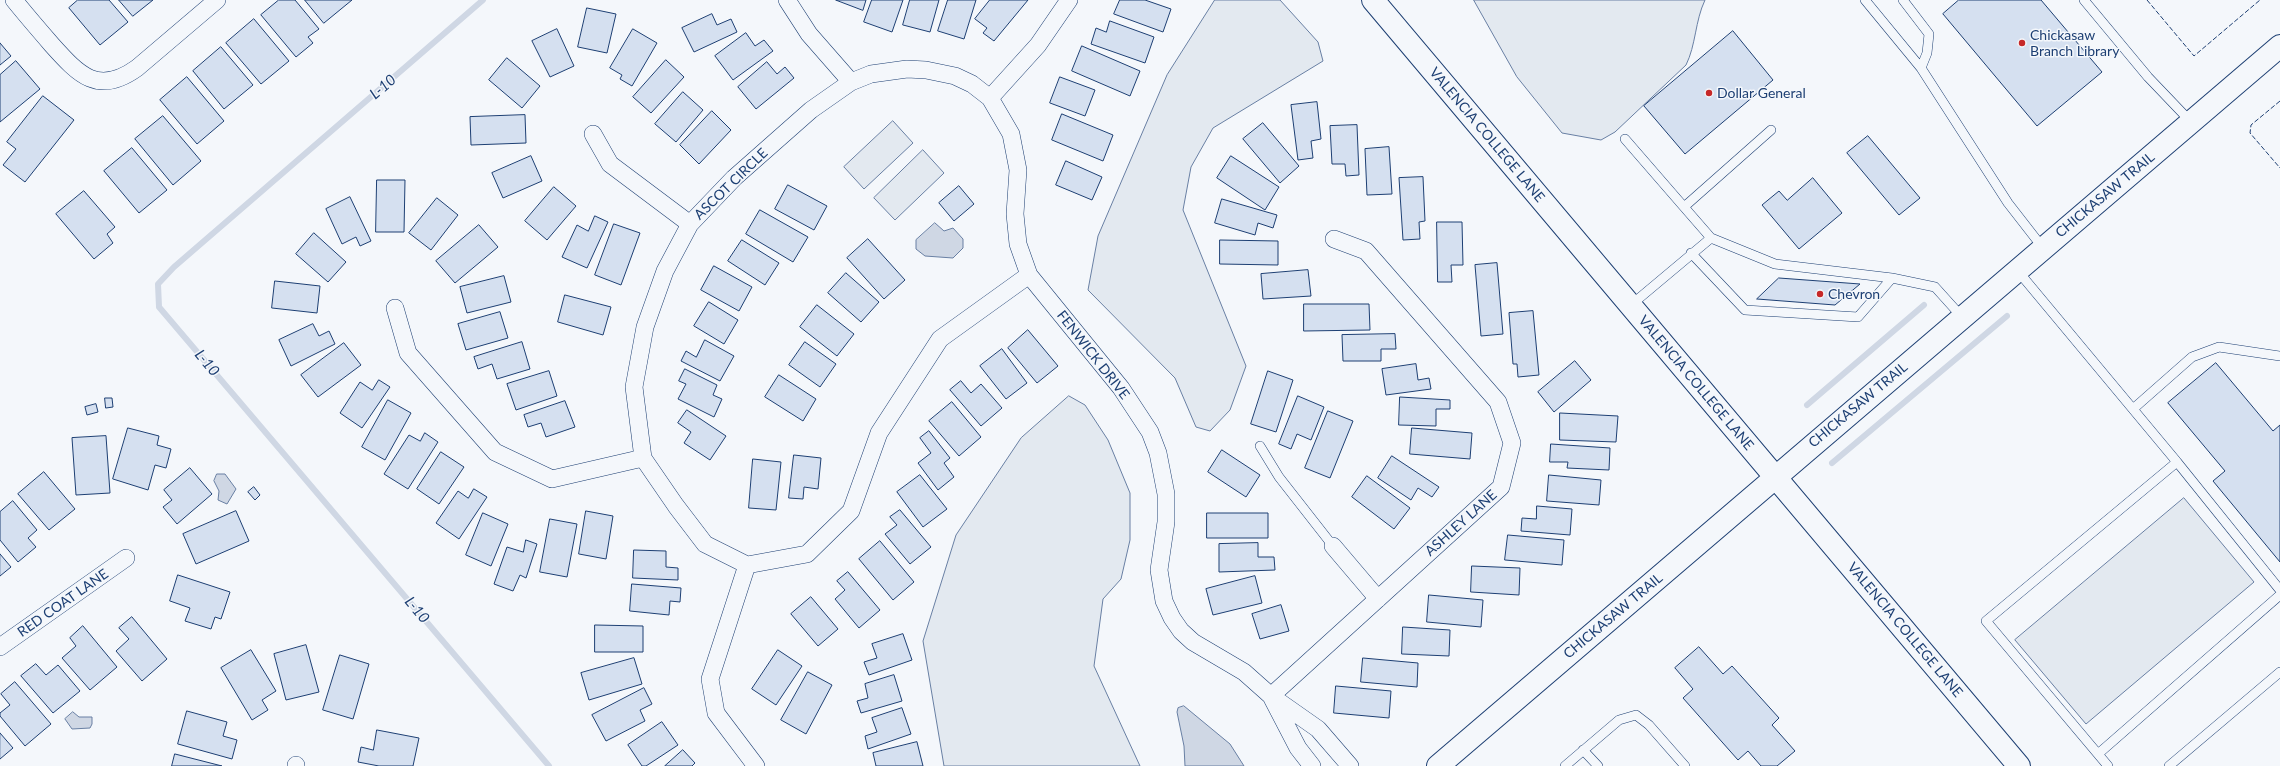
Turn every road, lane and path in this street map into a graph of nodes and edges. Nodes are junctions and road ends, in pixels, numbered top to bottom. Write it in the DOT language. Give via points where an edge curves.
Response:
graph roads {
  1 [pos="14,0"];
  2 [pos="217,0"];
  3 [pos="787,0"];
  4 [pos="1069,0"];
  5 [pos="1373,0"];
  6 [pos="1865,0"];
  7 [pos="1903,0"];
  8 [pos="2084,0"];
  9 [pos="2280,46"];
  10 [pos="1921,68"];
  11 [pos="851,82"];
  12 [pos="990,98"];
  13 [pos="2191,122"];
  14 [pos="1771,130"];
  15 [pos="593,134"];
  16 [pos="1625,139"];
  17 [pos="1684,207"];
  18 [pos="690,224"];
  19 [pos="1710,238"];
  20 [pos="1334,239"];
  21 [pos="2043,248"];
  22 [pos="1691,253"];
  23 [pos="2017,270"];
  24 [pos="1029,275"];
  25 [pos="1892,278"];
  26 [pos="1631,305"];
  27 [pos="395,308"];
  28 [pos="1962,317"];
  29 [pos="2280,356"];
  30 [pos="2132,408"];
  31 [pos="1260,446"];
  32 [pos="643,458"];
  33 [pos="2177,462"];
  34 [pos="1775,476"];
  35 [pos="1333,546"];
  36 [pos="126,558"];
  37 [pos="747,565"];
  38 [pos="2280,590"];
  39 [pos="2280,595"];
  40 [pos="1378,599"];
  41 [pos="0,647"];
  42 [pos="2280,672"];
  43 [pos="1271,696"];
  44 [pos="1584,750"];
  45 [pos="2098,754"];
  46 [pos="756,766"];
  47 [pos="1312,766"];
  48 [pos="1350,766"];
  49 [pos="1438,766"];
  50 [pos="1565,766"];
  51 [pos="1598,766"];
  52 [pos="1685,766"];
  53 [pos="2019,766"];
  54 [pos="2108,766"];
  55 [pos="2169,766"];
  1 -- 2 [label="street" via="76,71 94,81 105,82 124,78 138,68"];
  3 -- 11 [label="street" via="809,34"];
  4 -- 12 [label="street" via="1038,45"];
  5 -- 26 [label="street, VALENCIA COLLEGE LANE"];
  6 -- 10 [label="lane"];
  7 -- 10 [label="lane" via="1929,34 1927,53"];
  8 -- 13 [label="lane" via="2148,77"];
  9 -- 13 [label="street, CHICKASAW TRAIL"];
  10 -- 21 [label="lane" via="2008,203"];
  11 -- 12 [label="street, ASCOT CIRCLE" via="891,70 926,70 955,76 972,84"];
  11 -- 18 [label="street, ASCOT CIRCLE" via="811,110 734,178"];
  12 -- 24 [label="street, FENWICK DRIVE" via="1011,134 1018,170 1015,214 1018,244"];
  13 -- 21 [label="street, CHICKASAW TRAIL"];
  14 -- 17 [label="lane"];
  15 -- 18 [label="street" via="610,164"];
  16 -- 17 [label="lane"];
  17 -- 19 [label="lane"];
  18 -- 32 [label="street, ASCOT CIRCLE" via="665,271 645,327 634,387"];
  19 -- 22 [label="lane"];
  19 -- 25 [label="lane" via="1775,264"];
  20 -- 40 [label="street, ASHLEY LANE" via="1366,251 1493,396 1498,402 1512,443 1501,487"];
  21 -- 23 [label="street, CHICKASAW TRAIL"];
  22 -- 25 [label="lane" via="1746,310 1858,317"];
  22 -- 26 [label="lane"];
  23 -- 28 [label="street, CHICKASAW TRAIL"];
  23 -- 30 [label="lane"];
  24 -- 37 [label="street" via="940,339 879,433 851,511 808,554"];
  24 -- 43 [label="street, FENWICK DRIVE" via="1121,388 1150,432 1158,452 1166,494 1166,522 1159,570 1164,601 1172,618 1193,642 1244,672"];
  25 -- 28 [label="lane" via="1935,286"];
  26 -- 34 [label="street, VALENCIA COLLEGE LANE"];
  27 -- 32 [label="street" via="408,353 495,452 552,479"];
  28 -- 34 [label="street, CHICKASAW TRAIL"];
  29 -- 30 [label="lane" via="2219,347 2192,357"];
  30 -- 33 [label="lane"];
  31 -- 35 [label="lane" via="1279,477"];
  32 -- 37 [label="street, ASCOT CIRCLE" via="680,512 706,544"];
  33 -- 38 [label="lane"];
  33 -- 45 [label="lane" via="1986,621"];
  34 -- 49 [label="street, CHICKASAW TRAIL"];
  34 -- 53 [label="street, VALENCIA COLLEGE LANE"];
  35 -- 40 [label="street"];
  36 -- 41 [label="street, RED COAT LANE"];
  37 -- 46 [label="street" via="710,679 716,713"];
  39 -- 45 [label="lane"];
  40 -- 43 [label="street, ASHLEY LANE"];
  42 -- 55 [label="lane"];
  43 -- 47 [label="street, FENWICK DRIVE" via="1298,748"];
  43 -- 48 [label="street, FENWICK DRIVE" via="1318,729"];
  44 -- 50 [label="lane"];
  44 -- 51 [label="lane"];
  44 -- 52 [label="lane" via="1619,720 1636,715 1649,725"];
  45 -- 54 [label="lane"];
}
